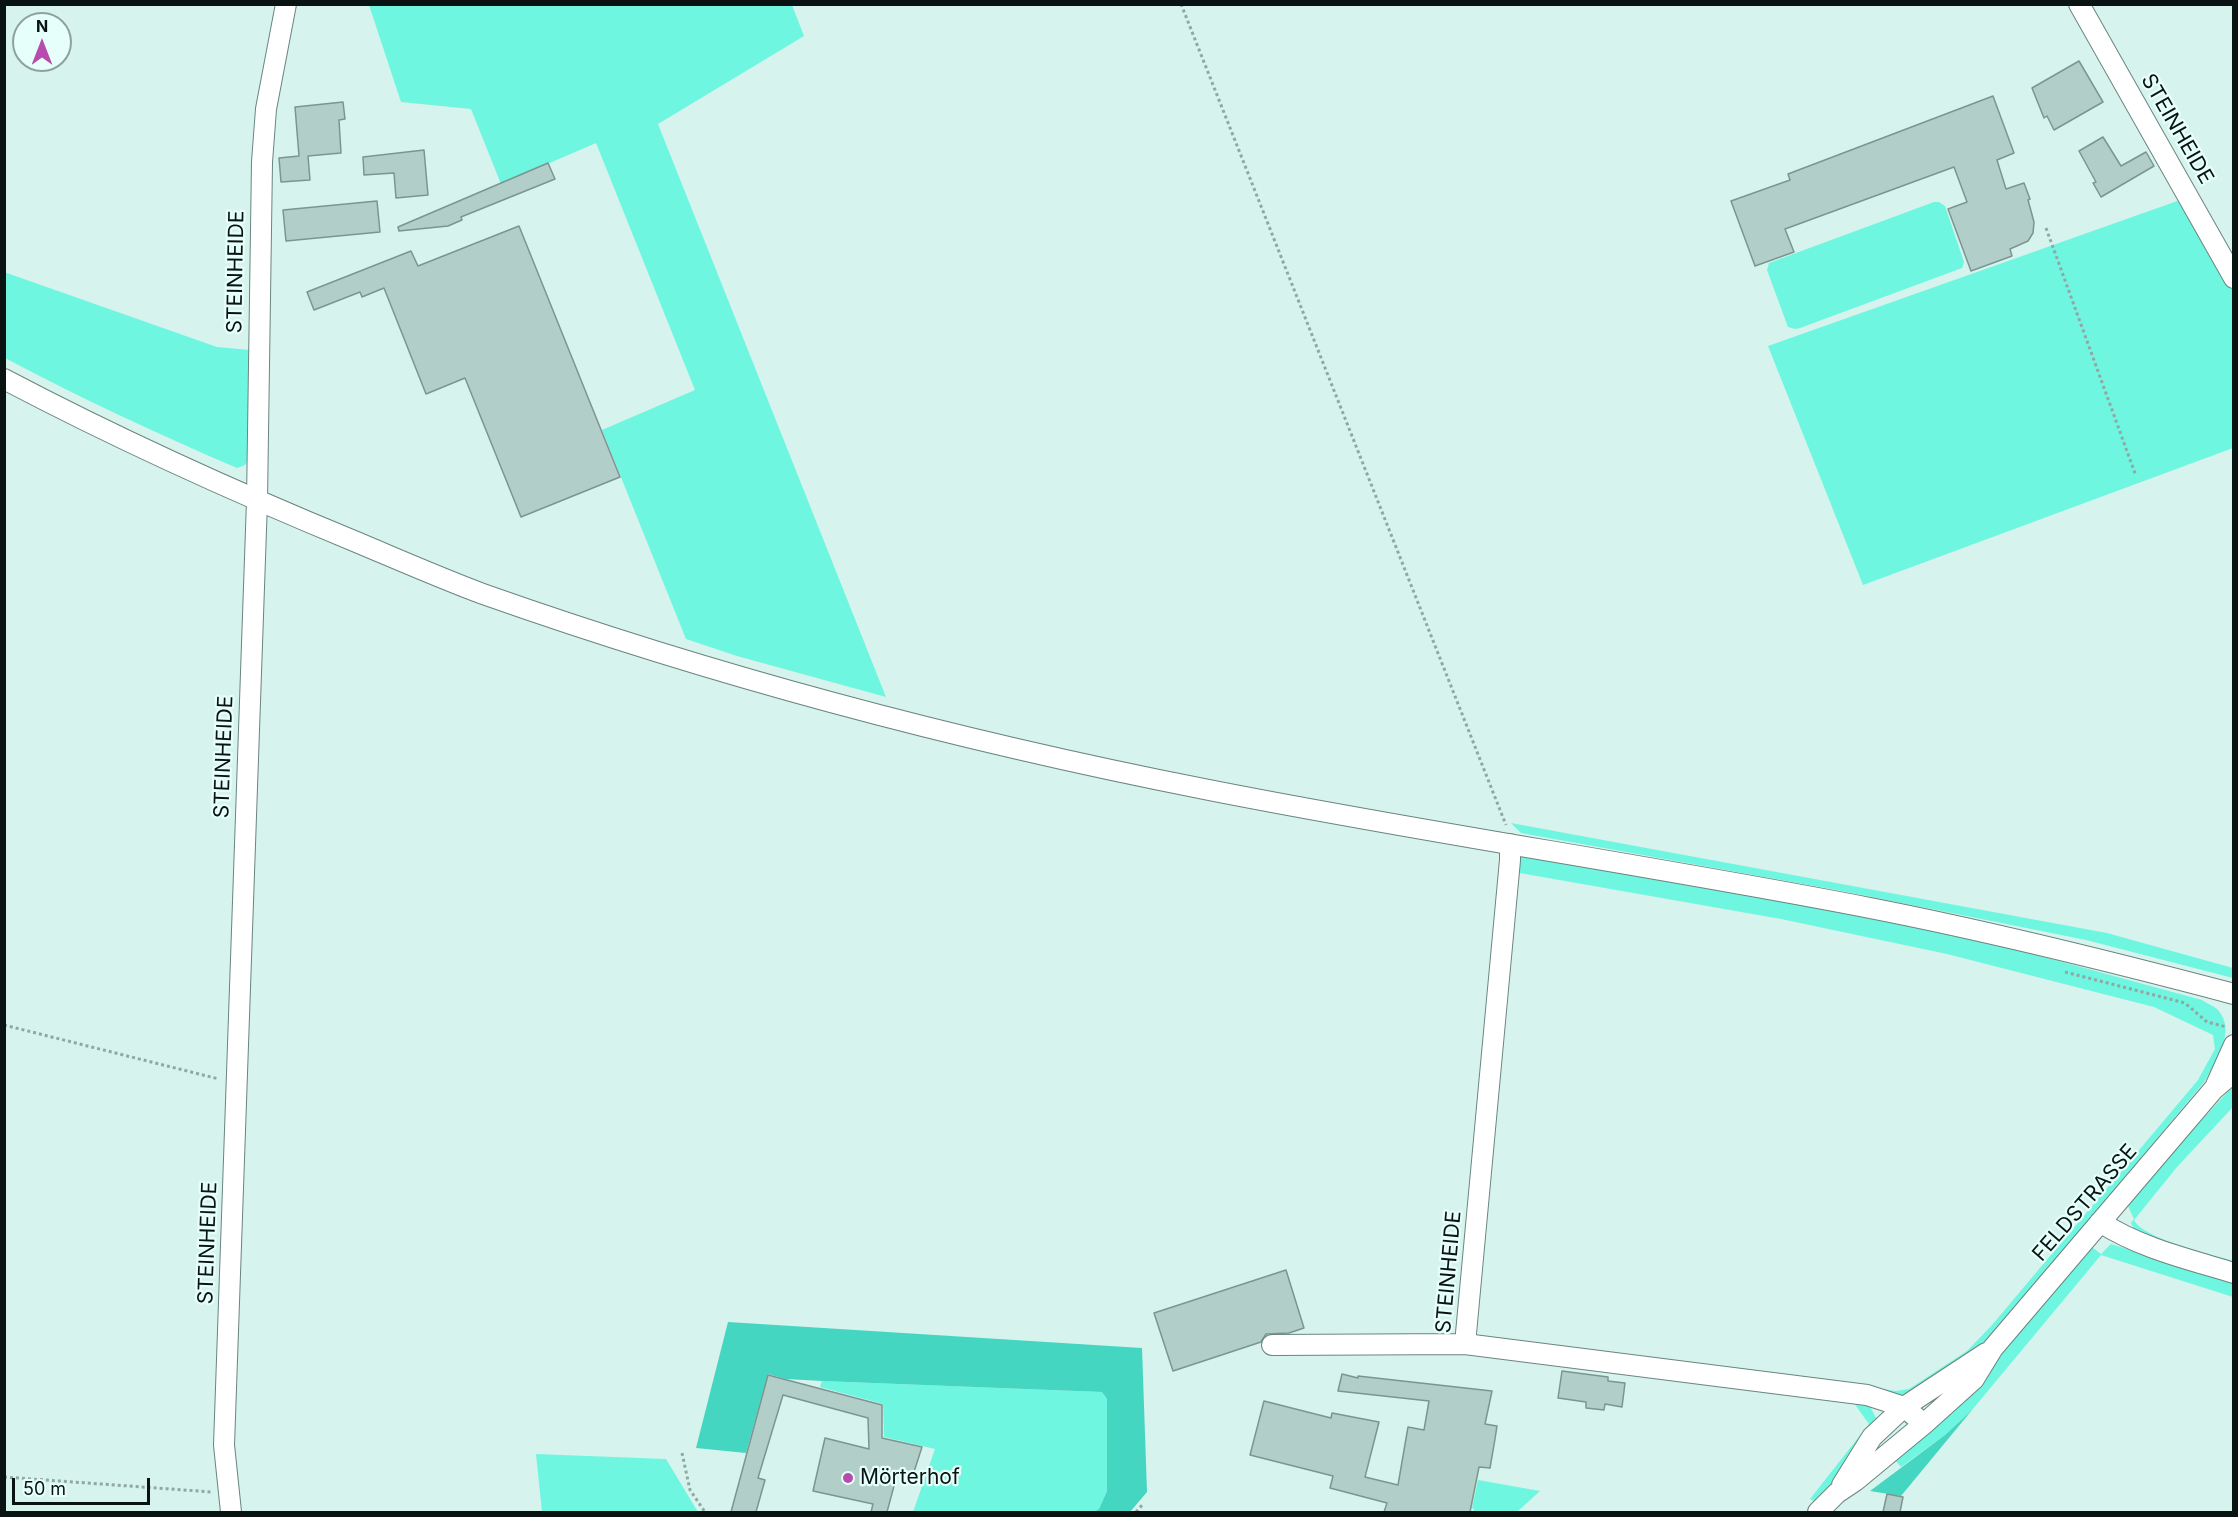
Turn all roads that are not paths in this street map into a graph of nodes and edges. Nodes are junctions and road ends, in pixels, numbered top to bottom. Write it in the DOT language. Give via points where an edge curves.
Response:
graph roads {
  1 [pos="286,4"];
  2 [pos="2079,4"];
  3 [pos="2234,278"];
  4 [pos="4,379"];
  5 [pos="257,501"];
  6 [pos="1510,844"];
  7 [pos="2234,994"];
  8 [pos="2234,1045"];
  9 [pos="2234,1072"];
  10 [pos="2213,1090"];
  11 [pos="2100,1222"];
  12 [pos="2234,1274"];
  13 [pos="1465,1344"];
  14 [pos="1272,1345"];
  15 [pos="1993,1348"];
  16 [pos="1904,1407"];
  17 [pos="1924,1424"];
  18 [pos="1837,1493"];
  19 [pos="230,1503"];
  20 [pos="1818,1512"];
  1 -- 5 [label="street, STEINHEIDE" via="266,109 262,162"];
  2 -- 3 [label="street, STEINHEIDE"];
  4 -- 5 [label="street"];
  5 -- 6 [label="street" via="479,592 814,698 1009,747 1203,789"];
  5 -- 19 [label="street, STEINHEIDE" via="224,1445"];
  6 -- 7 [label="street" via="2028,941"];
  6 -- 13 [label="street, STEINHEIDE"];
  8 -- 10 [label="street, FELDSTRASSE"];
  9 -- 10 [label="street, FELDSTRASSE"];
  10 -- 11 [label="street, FELDSTRASSE"];
  11 -- 12 [label="street" via="2149,1247"];
  11 -- 15 [label="street, FELDSTRASSE"];
  13 -- 14 [label="street"];
  13 -- 16 [label="street, STEINHEIDE" via="1867,1395"];
  15 -- 16 [label="street, FELDSTRASSE"];
  15 -- 17 [label="street, FELDSTRASSE" via="1974,1379"];
  16 -- 17 [label="street, STEINHEIDE"];
  16 -- 18 [label="street, FELDSTRASSE" via="1872,1437"];
  17 -- 18 [label="street, FELDSTRASSE"];
  18 -- 20 [label="street, FELDSTRASSE"];
}
